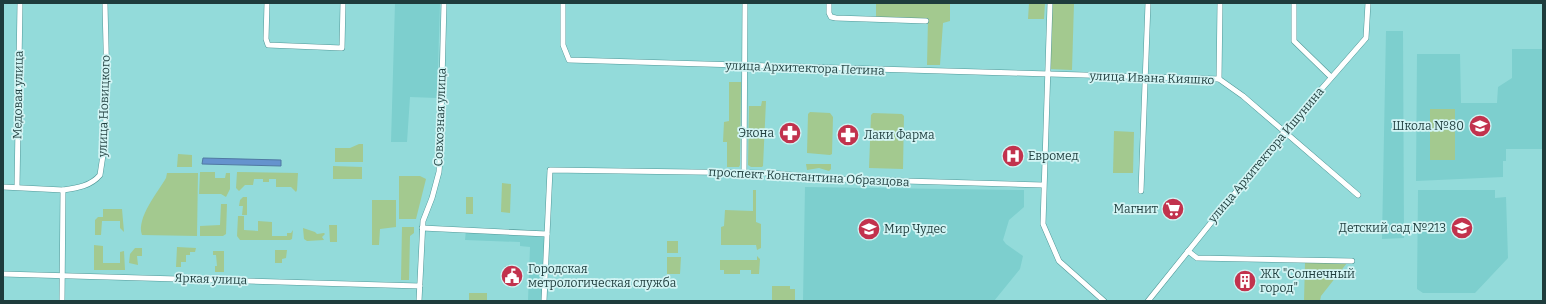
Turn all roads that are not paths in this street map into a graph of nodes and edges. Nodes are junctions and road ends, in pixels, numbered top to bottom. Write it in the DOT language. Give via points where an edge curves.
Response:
graph roads {
  1 [pos="20,3"];
  2 [pos="105,3"];
  3 [pos="267,3"];
  4 [pos="343,3"];
  5 [pos="444,3"];
  6 [pos="563,3"];
  7 [pos="745,3"];
  8 [pos="829,3"];
  9 [pos="1050,3"];
  10 [pos="1148,3"];
  11 [pos="1220,3"];
  12 [pos="1294,3"];
  13 [pos="1368,3"];
  14 [pos="926,21"];
  15 [pos="746,66"];
  16 [pos="1048,74"];
  17 [pos="1331,77"];
  18 [pos="1145,78"];
  19 [pos="1219,79"];
  20 [pos="1284,132"];
  21 [pos="744,172"];
  22 [pos="1043,185"];
  23 [pos="3,187"];
  24 [pos="17,187"];
  25 [pos="63,190"];
  26 [pos="1141,191"];
  27 [pos="1358,195"];
  28 [pos="422,228"];
  29 [pos="547,234"];
  30 [pos="1188,251"];
  31 [pos="1352,260"];
  32 [pos="3,274"];
  33 [pos="63,275"];
  34 [pos="420,286"];
  35 [pos="62,301"];
  36 [pos="419,301"];
  37 [pos="544,301"];
  38 [pos="1104,301"];
  39 [pos="1148,301"];
  1 -- 24 [label="street, Медовая улица"];
  2 -- 25 [label="street, улица Новицкого" via="107,86 105,150 100,175 88,185"];
  3 -- 4 [label="street" via="268,45 342,48"];
  5 -- 28 [label="street, Совхозная улица" via="439,172"];
  6 -- 15 [label="street, улица Архитектора Петина" via="563,45 569,60"];
  7 -- 15 [label="street"];
  8 -- 14 [label="street" via="829,13 831,17 836,18"];
  9 -- 16 [label="street"];
  10 -- 18 [label="street"];
  11 -- 19 [label="street"];
  12 -- 17 [label="street" via="1294,41"];
  13 -- 17 [label="street, улица Архитектора Ишунина" via="1366,38"];
  15 -- 16 [label="street, улица Архитектора Петина"];
  15 -- 21 [label="street"];
  16 -- 18 [label="street, улица Ивана Кияшко"];
  16 -- 22 [label="street"];
  17 -- 20 [label="street, улица Архитектора Ишунина"];
  18 -- 19 [label="street, улица Ивана Кияшко"];
  18 -- 26 [label="street"];
  19 -- 20 [label="street, улица Ивана Кияшко"];
  20 -- 27 [label="street, улица Ивана Кияшко"];
  20 -- 30 [label="street, улица Архитектора Ишунина"];
  21 -- 22 [label="street, проспект Константина Образцова" via="848,180"];
  21 -- 29 [label="street, проспект Константина Образцова" via="550,170"];
  22 -- 38 [label="street" via="1043,224 1060,261"];
  23 -- 24 [label="street, улица Новицкого"];
  24 -- 25 [label="street, улица Новицкого"];
  25 -- 33 [label="street"];
  28 -- 29 [label="street"];
  28 -- 34 [label="street, Совхозная улица"];
  29 -- 37 [label="street"];
  30 -- 31 [label="street" via="1197,258"];
  30 -- 39 [label="street, улица Архитектора Ишунина"];
  32 -- 33 [label="street, Яркая улица"];
  33 -- 34 [label="street, Яркая улица"];
  33 -- 35 [label="street"];
  34 -- 36 [label="street, Совхозная улица"];
}
